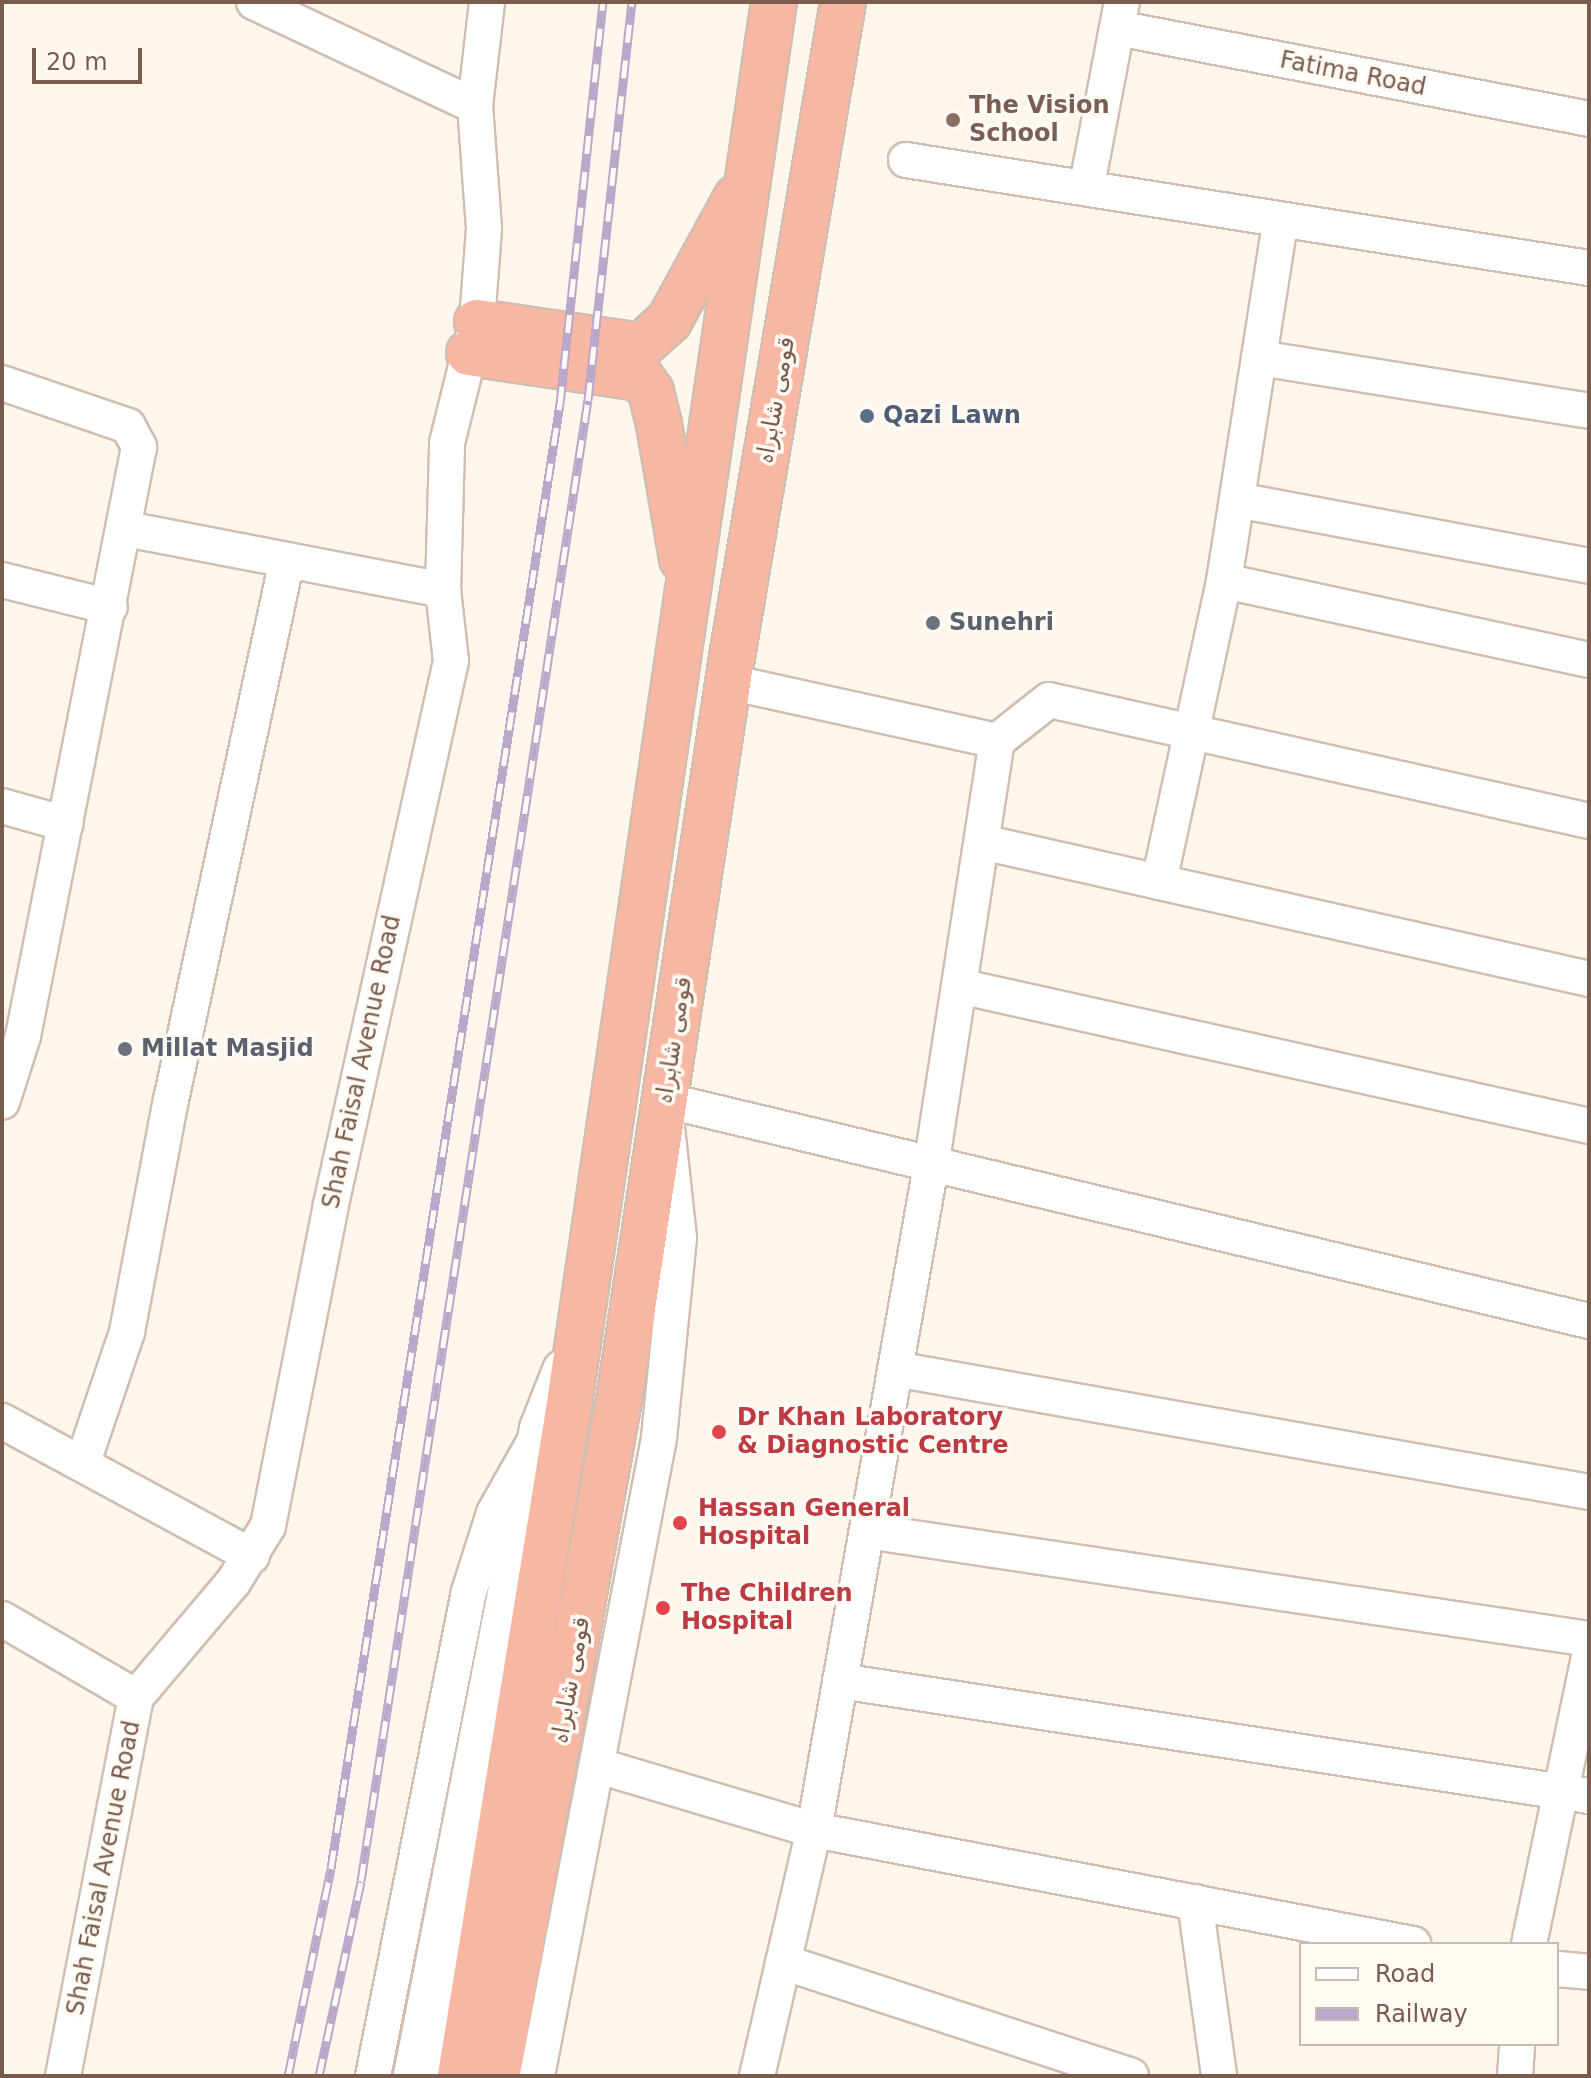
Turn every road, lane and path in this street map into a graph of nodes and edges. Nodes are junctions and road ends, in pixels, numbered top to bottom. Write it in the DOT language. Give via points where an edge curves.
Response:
graph roads {
  1 [pos="487,2"];
  2 [pos="774,2"];
  3 [pos="843,2"];
  4 [pos="267,5"];
  5 [pos="1119,15"];
  6 [pos="475,106"];
  7 [pos="1589,119"];
  8 [pos="906,160"];
  9 [pos="749,175"];
  10 [pos="1087,185"];
  11 [pos="1280,222"];
  12 [pos="1589,268"];
  13 [pos="473,338"];
  14 [pos="1259,358"];
  15 [pos="2,383"];
  16 [pos="1589,411"];
  17 [pos="1237,500"];
  18 [pos="126,529"];
  19 [pos="287,560"];
  20 [pos="1589,566"];
  21 [pos="2,580"];
  22 [pos="1224,581"];
  23 [pos="443,590"];
  24 [pos="688,593"];
  25 [pos="110,607"];
  26 [pos="1589,660"];
  27 [pos="729,682"];
  28 [pos="1192,729"];
  29 [pos="997,741"];
  30 [pos="2,806"];
  31 [pos="1589,821"];
  32 [pos="66,824"];
  33 [pos="982,842"];
  34 [pos="1159,882"];
  35 [pos="1589,979"];
  36 [pos="959,986"];
  37 [pos="12,1032"];
  38 [pos="664,1100"];
  39 [pos="2,1102"];
  40 [pos="1589,1126"];
  41 [pos="932,1160"];
  42 [pos="1589,1321"];
  43 [pos="578,1345"];
  44 [pos="895,1369"];
  45 [pos="2,1421"];
  46 [pos="542,1429"];
  47 [pos="83,1462"];
  48 [pos="1589,1492"];
  49 [pos="867,1531"];
  50 [pos="252,1556"];
  51 [pos="2,1619"];
  52 [pos="1589,1639"];
  53 [pos="1589,1656"];
  54 [pos="840,1681"];
  55 [pos="136,1697"];
  56 [pos="599,1766"];
  57 [pos="1575,1794"];
  58 [pos="814,1830"];
  59 [pos="1195,1902"];
  60 [pos="1403,1942"];
  61 [pos="1530,1942"];
  62 [pos="783,1962"];
  63 [pos="1517,2046"];
  64 [pos="63,2076"];
  65 [pos="373,2076"];
  66 [pos="416,2076"];
  67 [pos="460,2076"];
  68 [pos="497,2076"];
  69 [pos="537,2076"];
  70 [pos="757,2076"];
  71 [pos="1131,2076"];
  72 [pos="1219,2076"];
  73 [pos="1515,2076"];
  1 -- 6 [label="street, Shah Faisal Avenue Road"];
  2 -- 9 [label="highway, قومی شاہراہ"];
  3 -- 27 [label="highway, قومی شاہراہ"];
  4 -- 6 [label="street"];
  5 -- 7 [label="street, Fatima Road"];
  5 -- 10 [label="street"];
  6 -- 13 [label="street, Shah Faisal Avenue Road" via="484,228"];
  8 -- 10 [label="street"];
  9 -- 13 [label="highway" via="669,321 653,340 622,346"];
  9 -- 24 [label="highway, قومی شاہراہ"];
  10 -- 11 [label="street"];
  11 -- 12 [label="street"];
  11 -- 14 [label="street"];
  13 -- 23 [label="street, Shah Faisal Avenue Road" via="447,443"];
  13 -- 24 [label="highway" via="641,378 651,392 659,424"];
  14 -- 16 [label="street"];
  14 -- 17 [label="street"];
  15 -- 18 [label="street" via="128,426 139,447"];
  17 -- 20 [label="street"];
  17 -- 22 [label="street"];
  18 -- 19 [label="street"];
  18 -- 25 [label="street"];
  19 -- 23 [label="street"];
  19 -- 47 [label="street" via="127,1332"];
  21 -- 25 [label="street"];
  22 -- 26 [label="street"];
  22 -- 28 [label="street"];
  23 -- 50 [label="street, Shah Faisal Avenue Road" via="451,661 330,1209 268,1526"];
  24 -- 43 [label="highway, قومی شاہراہ"];
  25 -- 32 [label="street"];
  27 -- 29 [label="street"];
  27 -- 38 [label="highway, قومی شاہراہ"];
  28 -- 29 [label="street" via="1049,700"];
  28 -- 31 [label="street"];
  28 -- 34 [label="street"];
  29 -- 33 [label="street"];
  30 -- 32 [label="street"];
  32 -- 37 [label="street"];
  33 -- 34 [label="street"];
  33 -- 36 [label="street"];
  34 -- 35 [label="street"];
  36 -- 40 [label="street"];
  36 -- 41 [label="street"];
  37 -- 39 [label="street"];
  38 -- 41 [label="street"];
  38 -- 56 [label="street" via="677,1254 659,1438"];
  38 -- 68 [label="highway, قومی شاہراہ" via="565,1722"];
  41 -- 42 [label="street"];
  41 -- 44 [label="street"];
  43 -- 46 [label="main road"];
  43 -- 67 [label="highway, قومی شاہراہ"];
  44 -- 48 [label="street"];
  44 -- 49 [label="street"];
  45 -- 47 [label="street"];
  46 -- 65 [label="street" via="494,1513 468,1595"];
  46 -- 66 [label="main road"];
  47 -- 50 [label="street"];
  49 -- 52 [label="street"];
  49 -- 54 [label="street"];
  50 -- 55 [label="street, Shah Faisal Avenue Road"];
  51 -- 55 [label="street"];
  53 -- 57 [label="street"];
  54 -- 57 [label="street"];
  54 -- 58 [label="street"];
  55 -- 64 [label="street, Shah Faisal Avenue Road"];
  56 -- 58 [label="street"];
  56 -- 69 [label="street"];
  57 -- 61 [label="street"];
  58 -- 59 [label="street"];
  58 -- 62 [label="street"];
  59 -- 60 [label="street"];
  59 -- 72 [label="street"];
  62 -- 70 [label="street"];
  62 -- 71 [label="street"];
  63 -- 73 [label="street"];
}
